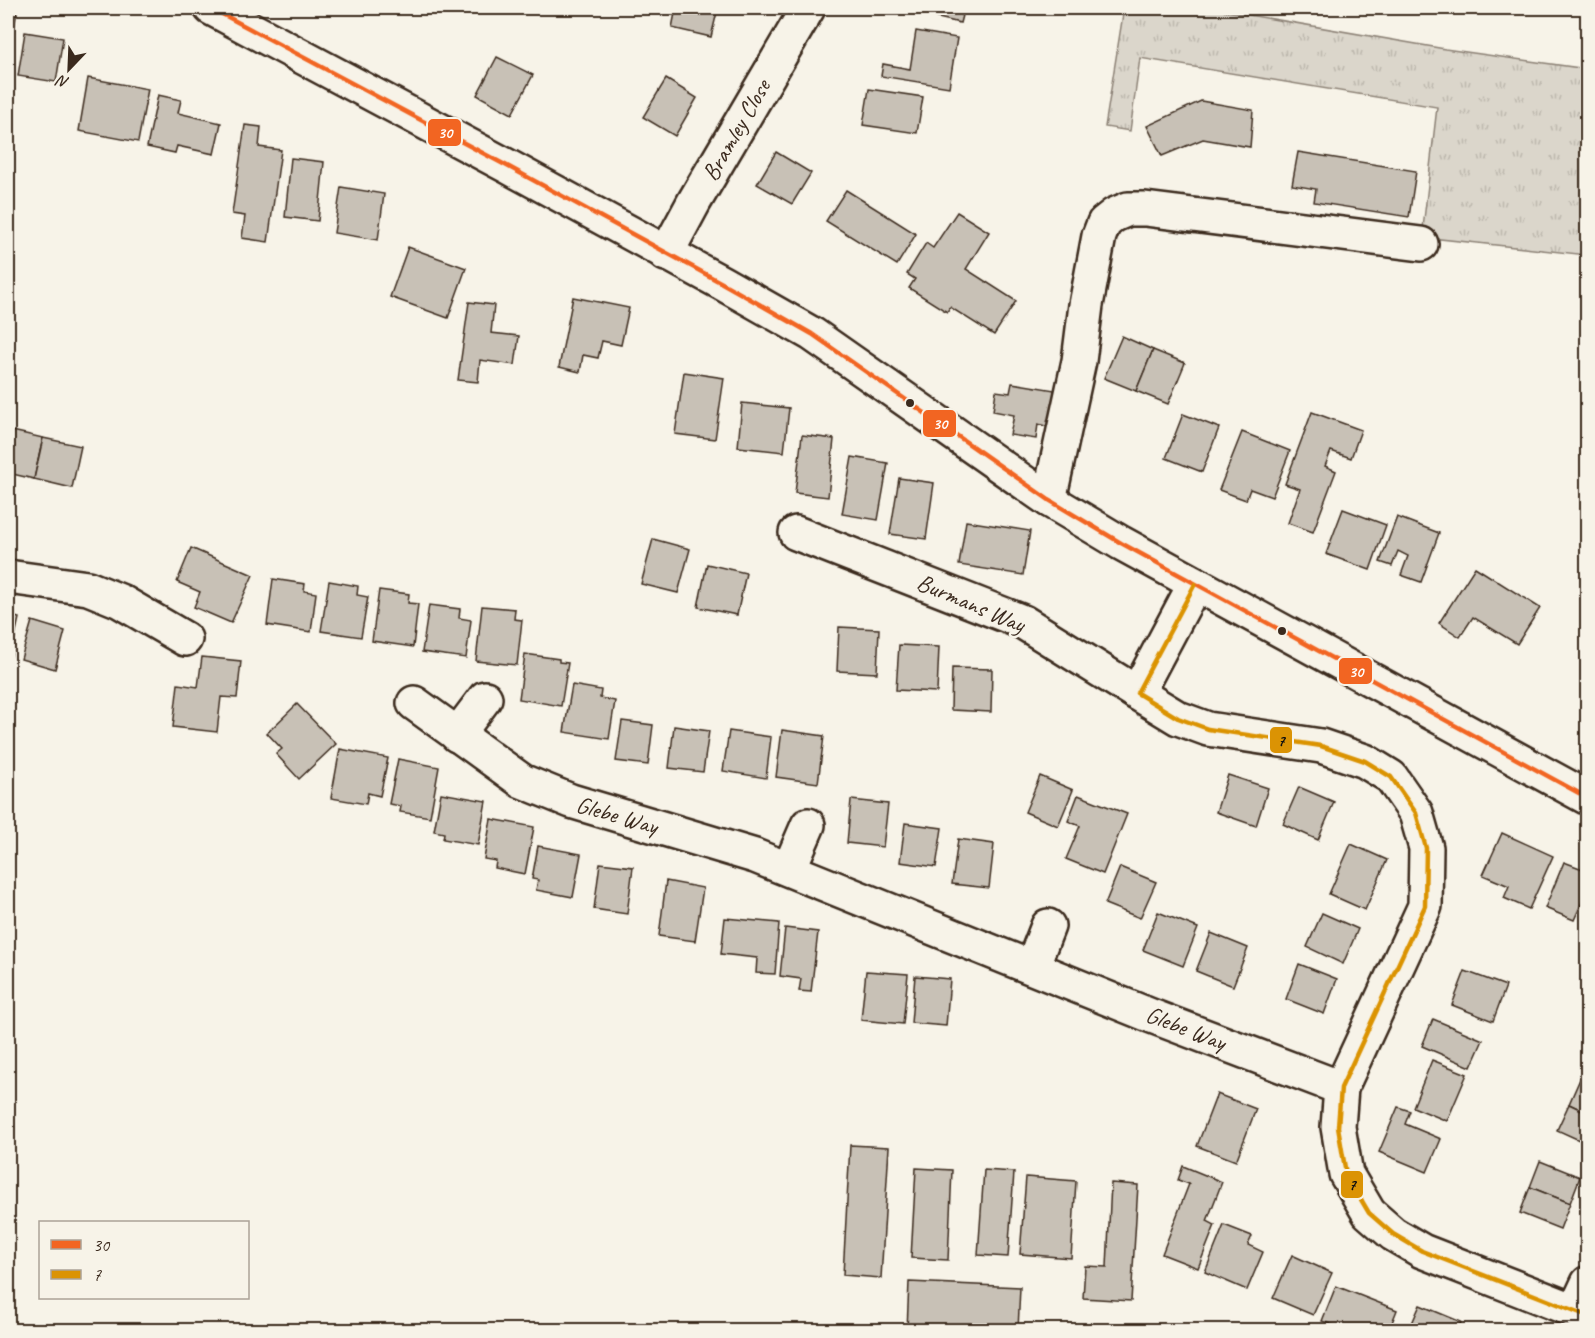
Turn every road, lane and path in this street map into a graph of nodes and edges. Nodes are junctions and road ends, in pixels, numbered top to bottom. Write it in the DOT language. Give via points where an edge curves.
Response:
graph roads {
  1 [pos="211,8"];
  2 [pos="808,8"];
  3 [pos="1421,244"];
  4 [pos="666,254"];
  5 [pos="1049,500"];
  6 [pos="796,532"];
  7 [pos="8,577"];
  8 [pos="1195,584"];
  9 [pos="185,639"];
  10 [pos="1137,693"];
  11 [pos="485,698"];
  12 [pos="414,703"];
  13 [pos="457,735"];
  14 [pos="1587,798"];
  15 [pos="808,825"];
  16 [pos="789,869"];
  17 [pos="1048,926"];
  18 [pos="1032,967"];
  19 [pos="1341,1088"];
  20 [pos="1583,1303"];
  1 -- 4 [label="street"];
  2 -- 4 [label="street, Bramley Close"];
  3 -- 5 [label="street" via="1145,209 1128,209 1114,215 1104,224 1100,236 1079,361"];
  4 -- 5 [label="street" via="812,334"];
  5 -- 8 [label="street"];
  6 -- 10 [label="street, Burmans Way" via="1023,621"];
  7 -- 9 [label="street" via="88,588 120,601"];
  8 -- 10 [label="street"];
  8 -- 14 [label="street"];
  10 -- 19 [label="street, Burmans Way" via="1178,718 1208,729 1321,746 1365,761 1391,777 1416,813 1426,848 1425,906"];
  11 -- 13 [label="street"];
  12 -- 13 [label="street, Glebe Way"];
  13 -- 16 [label="street, Glebe Way" via="522,781 545,792"];
  15 -- 16 [label="street"];
  16 -- 18 [label="street, Glebe Way"];
  17 -- 18 [label="street"];
  18 -- 19 [label="street, Glebe Way"];
  19 -- 20 [label="street" via="1338,1127 1346,1174 1369,1213 1393,1234 1422,1251"];
}
